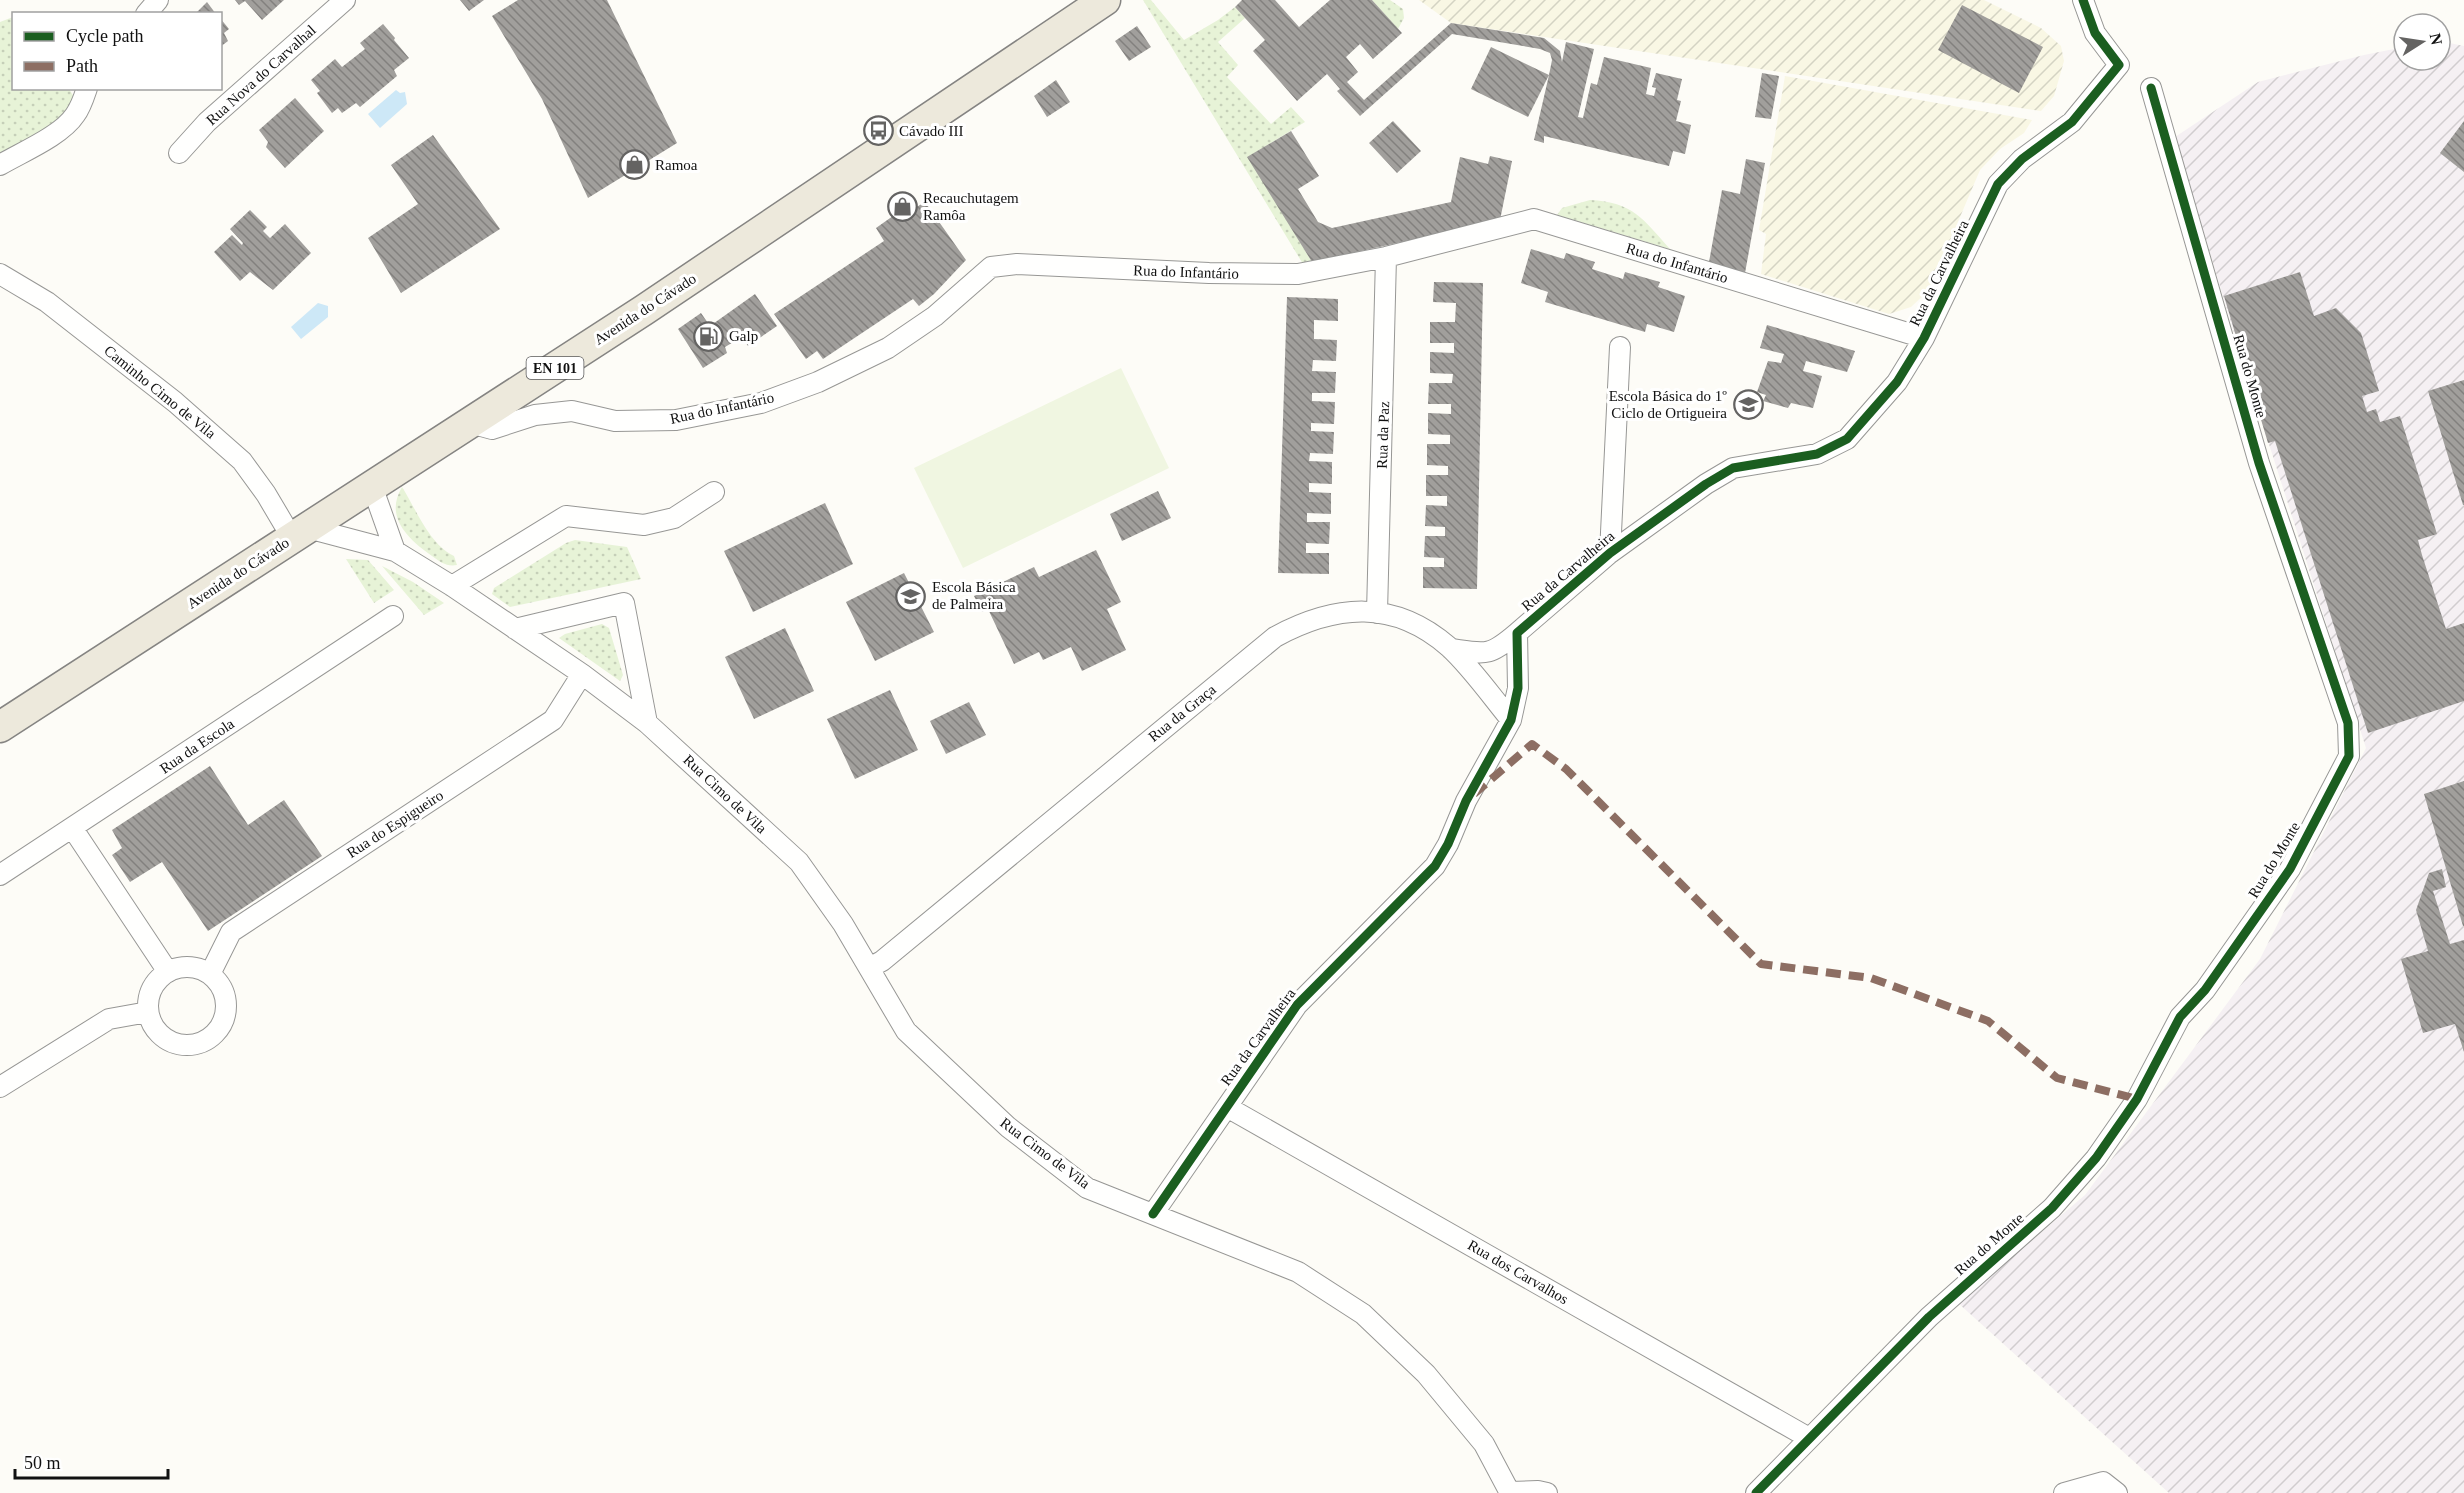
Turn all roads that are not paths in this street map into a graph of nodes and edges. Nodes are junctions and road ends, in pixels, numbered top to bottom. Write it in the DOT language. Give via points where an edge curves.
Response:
graph roads {
  1 [pos="158,0"];
  2 [pos="345,0"];
  3 [pos="1105,0"];
  4 [pos="2084,0"];
  5 [pos="148,12"];
  6 [pos="2151,88"];
  7 [pos="86,90"];
  8 [pos="179,153"];
  9 [pos="0,165"];
  10 [pos="1386,257"];
  11 [pos="0,274"];
  12 [pos="1924,338"];
  13 [pos="1620,347"];
  14 [pos="470,423"];
  15 [pos="372,486"];
  16 [pos="714,492"];
  17 [pos="300,533"];
  18 [pos="395,551"];
  19 [pos="1610,553"];
  20 [pos="452,586"];
  21 [pos="1377,613"];
  22 [pos="393,616"];
  23 [pos="515,629"];
  24 [pos="1517,633"];
  25 [pos="1451,649"];
  26 [pos="582,674"];
  27 [pos="1511,720"];
  28 [pos="647,723"];
  29 [pos="0,727"];
  30 [pos="73,829"];
  31 [pos="0,875"];
  32 [pos="869,968"];
  33 [pos="168,972"];
  34 [pos="210,974"];
  35 [pos="148,1012"];
  36 [pos="0,1087"];
  37 [pos="1227,1107"];
  38 [pos="1153,1214"];
  39 [pos="1809,1438"];
  40 [pos="1510,1492"];
  41 [pos="1547,1493"];
  42 [pos="1755,1493"];
  43 [pos="2064,1493"];
  44 [pos="2117,1493"];
  1 -- 5 [label="street"];
  2 -- 8 [label="street, Rua Nova do Carvalhal" via="207,122"];
  3 -- 14 [label="main road, Avenida do Cávado / EN 101"];
  4 -- 12 [label="street, Rua da Carvalheira" via="2095,33 2119,65 2072,122 2022,159 1998,184"];
  6 -- 39 [label="street, Rua do Monte" via="2259,463 2348,723 2349,756 2290,868 2205,990 2180,1017 2137,1099 2096,1158 2052,1208 1929,1317"];
  7 -- 9 [label="street" via="71,121"];
  10 -- 12 [label="street, Rua do Infantário" via="1534,219"];
  10 -- 14 [label="street, Rua do Infantário" via="1298,274 1017,264 991,267 935,316 888,348 818,382 761,403 676,420 615,421 572,411 535,415 492,429"];
  10 -- 21 [label="street, Rua da Paz"];
  11 -- 17 [label="street, Caminho Cimo de Vila" via="47,302 175,402 242,461"];
  12 -- 19 [label="street, Rua da Carvalheira" via="1897,382 1847,439 1817,454 1733,468"];
  13 -- 19 [label="street"];
  14 -- 15 [label="main road, Avenida do Cávado / EN 101"];
  15 -- 17 [label="main road, Avenida do Cávado / EN 101"];
  15 -- 18 [label="street"];
  16 -- 20 [label="street" via="674,519 644,525 566,516"];
  17 -- 18 [label="street, Rua Cimo de Vila"];
  17 -- 29 [label="main road, Avenida do Cávado / EN 101"];
  18 -- 20 [label="street, Rua Cimo de Vila"];
  19 -- 24 [label="street, Rua da Carvalheira"];
  20 -- 23 [label="street, Rua Cimo de Vila"];
  21 -- 25 [label="street, Rua da Graça" via="1408,620"];
  21 -- 32 [label="street, Rua da Graça" via="1335,613 1300,623 1275,637"];
  22 -- 30 [label="street, Rua da Escola"];
  23 -- 26 [label="street, Rua Cimo de Vila"];
  23 -- 28 [label="street" via="624,603"];
  24 -- 25 [label="street" via="1498,650 1480,653"];
  24 -- 27 [label="street, Rua da Carvalheira" via="1518,688"];
  25 -- 27 [label="street, Rua da Graça"];
  26 -- 28 [label="street, Rua Cimo de Vila"];
  26 -- 34 [label="street, Rua do Espigueiro" via="554,720 231,932"];
  27 -- 37 [label="street, Rua da Carvalheira" via="1435,866 1297,1005"];
  28 -- 32 [label="street, Rua Cimo de Vila" via="798,862"];
  30 -- 31 [label="street, Rua da Escola"];
  30 -- 33 [label="street"];
  32 -- 38 [label="street, Rua Cimo de Vila" via="906,1031 1008,1127 1087,1188"];
  33 -- 34 [label="street" via="188,967"];
  33 -- 35 [label="street" via="150,992"];
  34 -- 35 [label="street" via="226,1003 222,1024 207,1040 184,1046 171,1043 156,1031"];
  35 -- 36 [label="street" via="109,1019"];
  37 -- 38 [label="street, Rua da Carvalheira"];
  37 -- 39 [label="street, Rua dos Carvalhos"];
  38 -- 40 [label="street, Rua Cimo de Vila" via="1298,1272 1363,1314 1433,1382 1484,1444"];
  39 -- 42 [label="street, Rua do Monte"];
  40 -- 41 [label="street"];
  43 -- 44 [label="street" via="2103,1482"];
}
